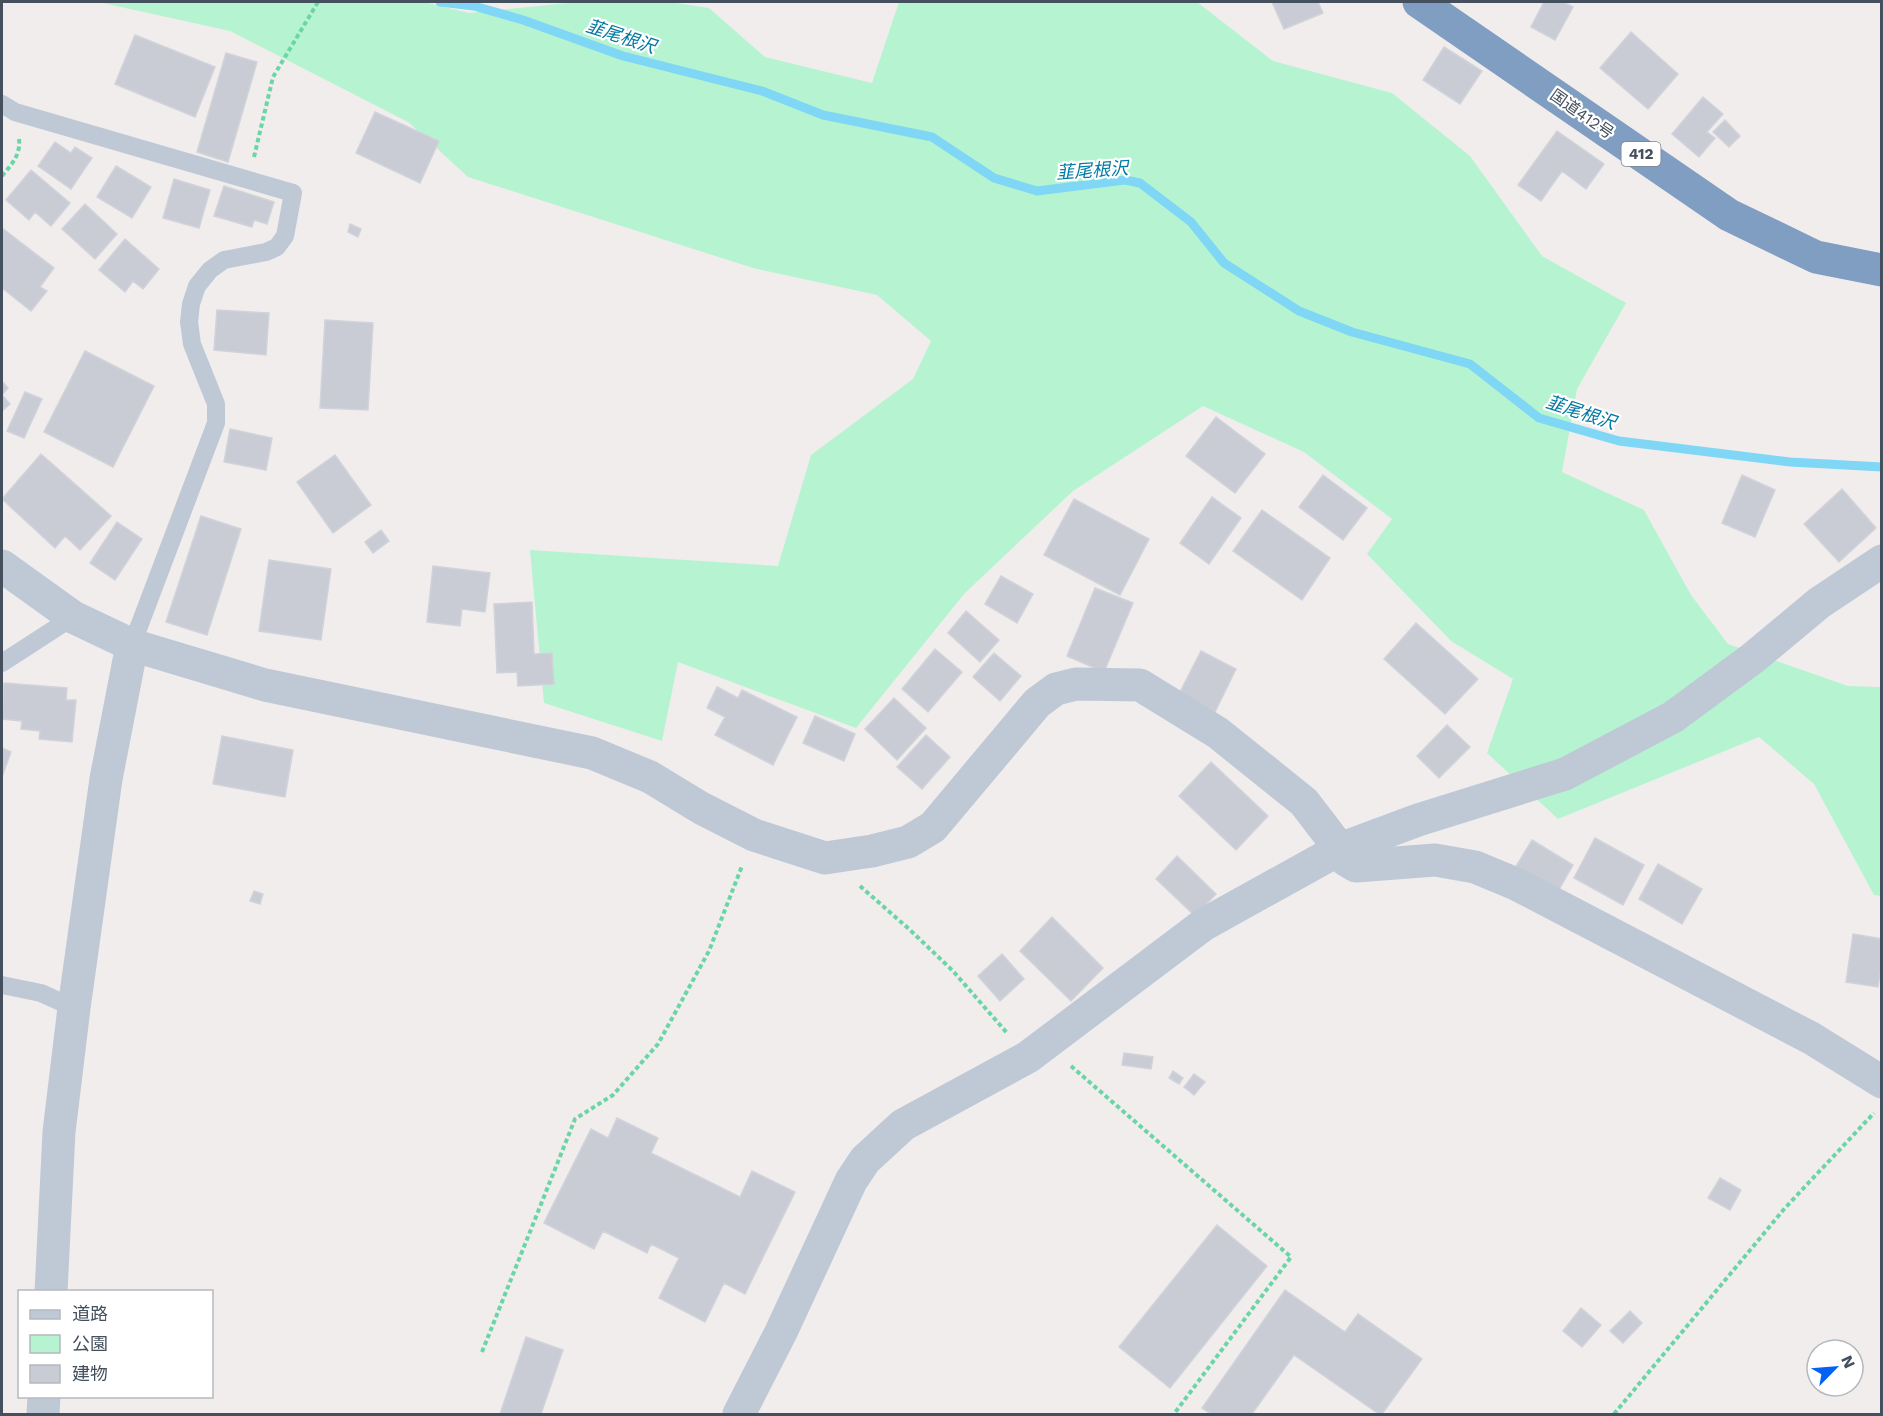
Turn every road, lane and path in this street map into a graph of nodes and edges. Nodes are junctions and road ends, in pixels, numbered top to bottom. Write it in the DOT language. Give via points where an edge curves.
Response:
graph roads {
  1 [pos="318,2"];
  2 [pos="1419,2"];
  3 [pos="8,108"];
  4 [pos="2,176"];
  5 [pos="247,181"];
  6 [pos="1881,270"];
  7 [pos="1881,561"];
  8 [pos="2,566"];
  9 [pos="73,617"];
  10 [pos="132,645"];
  11 [pos="2,663"];
  12 [pos="754,835"];
  13 [pos="1340,849"];
  14 [pos="825,858"];
  15 [pos="2,985"];
  16 [pos="74,1008"];
  17 [pos="1028,1057"];
  18 [pos="1881,1082"];
  19 [pos="1881,1106"];
  20 [pos="51,1290"];
  21 [pos="482,1352"];
  22 [pos="44,1398"];
  23 [pos="43,1414"];
  24 [pos="739,1414"];
  25 [pos="1174,1414"];
  26 [pos="1614,1414"];
  1 -- 5 [label="path" via="273,77"];
  2 -- 6 [label="highway, 国道412号 / 412" via="1729,215 1816,257"];
  3 -- 4 [label="path" via="20,145 16,158"];
  3 -- 5 [label="lane"];
  5 -- 10 [label="lane" via="293,193 285,237 266,252 224,260 197,286 189,322 192,344 216,404 216,423"];
  7 -- 13 [label="street" via="1819,603 1753,658 1663,722 1565,774"];
  8 -- 9 [label="street"];
  9 -- 10 [label="street"];
  9 -- 11 [label="lane"];
  10 -- 12 [label="street" via="265,685 592,753 650,777"];
  10 -- 16 [label="street" via="106,779"];
  12 -- 14 [label="street"];
  12 -- 21 [label="path" via="709,951 658,1044 613,1095 575,1119"];
  13 -- 14 [label="street" via="1304,802 1218,734 1169,703 1140,685 1076,684 1056,689 1037,703 933,827 908,842"];
  13 -- 17 [label="street" via="1203,925"];
  13 -- 18 [label="street" via="1346,860 1356,866 1436,860 1475,867 1516,884 1810,1038"];
  14 -- 17 [label="path" via="946,964"];
  15 -- 16 [label="lane" via="41,993"];
  16 -- 20 [label="street" via="59,1132"];
  17 -- 24 [label="street" via="903,1125 865,1160 847,1189"];
  17 -- 25 [label="path" via="1065,1061 1291,1257"];
  19 -- 26 [label="path" via="1785,1208"];
  22 -- 23 [label="street"];
}
